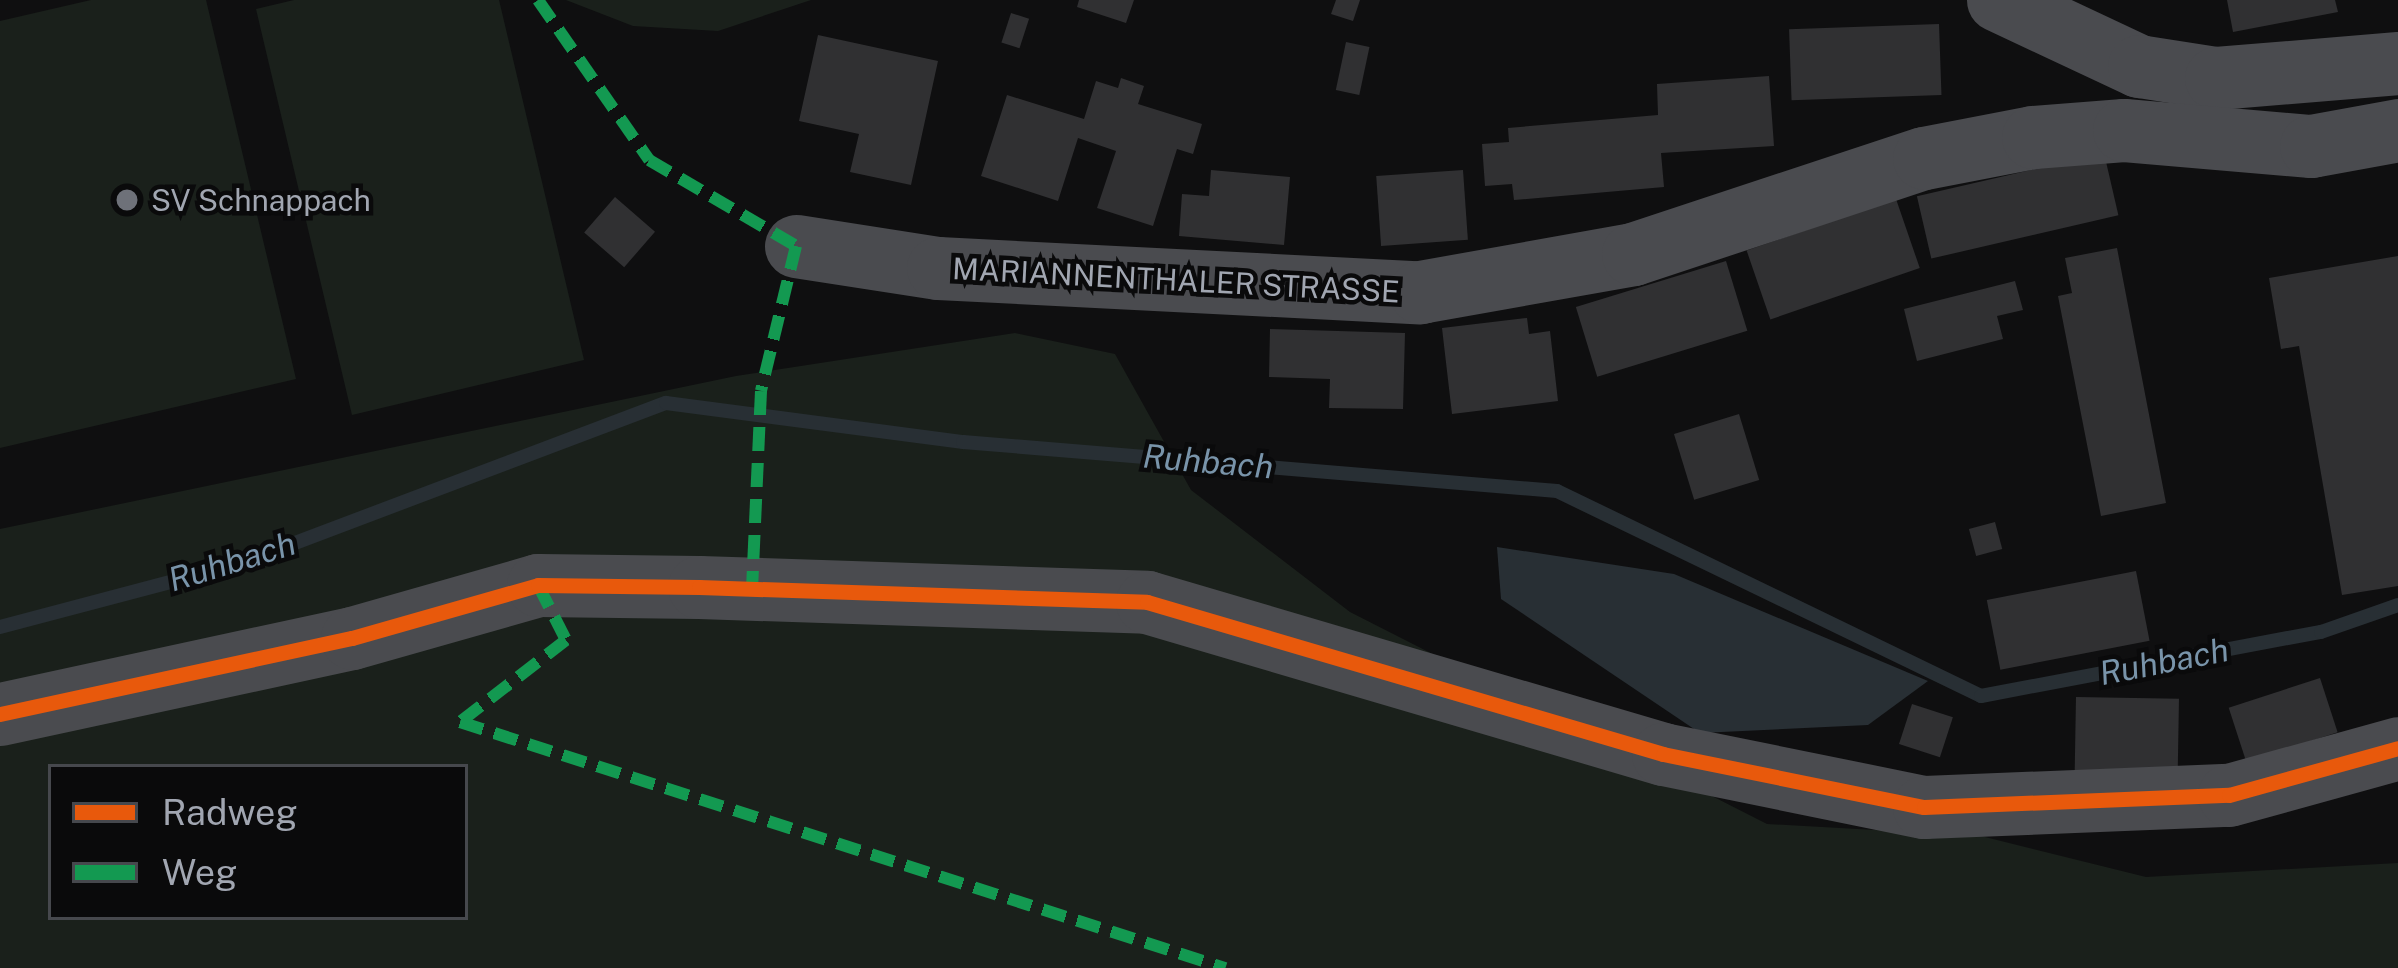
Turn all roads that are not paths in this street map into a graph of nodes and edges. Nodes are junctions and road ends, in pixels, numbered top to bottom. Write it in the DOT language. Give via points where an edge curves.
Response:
graph roads {
  1 [pos="1998,0"];
  2 [pos="2398,62"];
  3 [pos="2398,130"];
  4 [pos="796,245"];
  5 [pos="0,714"];
  6 [pos="2398,748"];
  1 -- 2 [label="street" via="2139,66 2216,78"];
  3 -- 4 [label="street, MARIANNENTHALER STRASSE" via="2311,146 2124,130 2033,136 1924,158 1633,254 1420,292 938,268"];
  5 -- 6 [label="street" via="352,638 538,585 699,587 1147,602 1663,754 1924,807 2229,795"];
}
